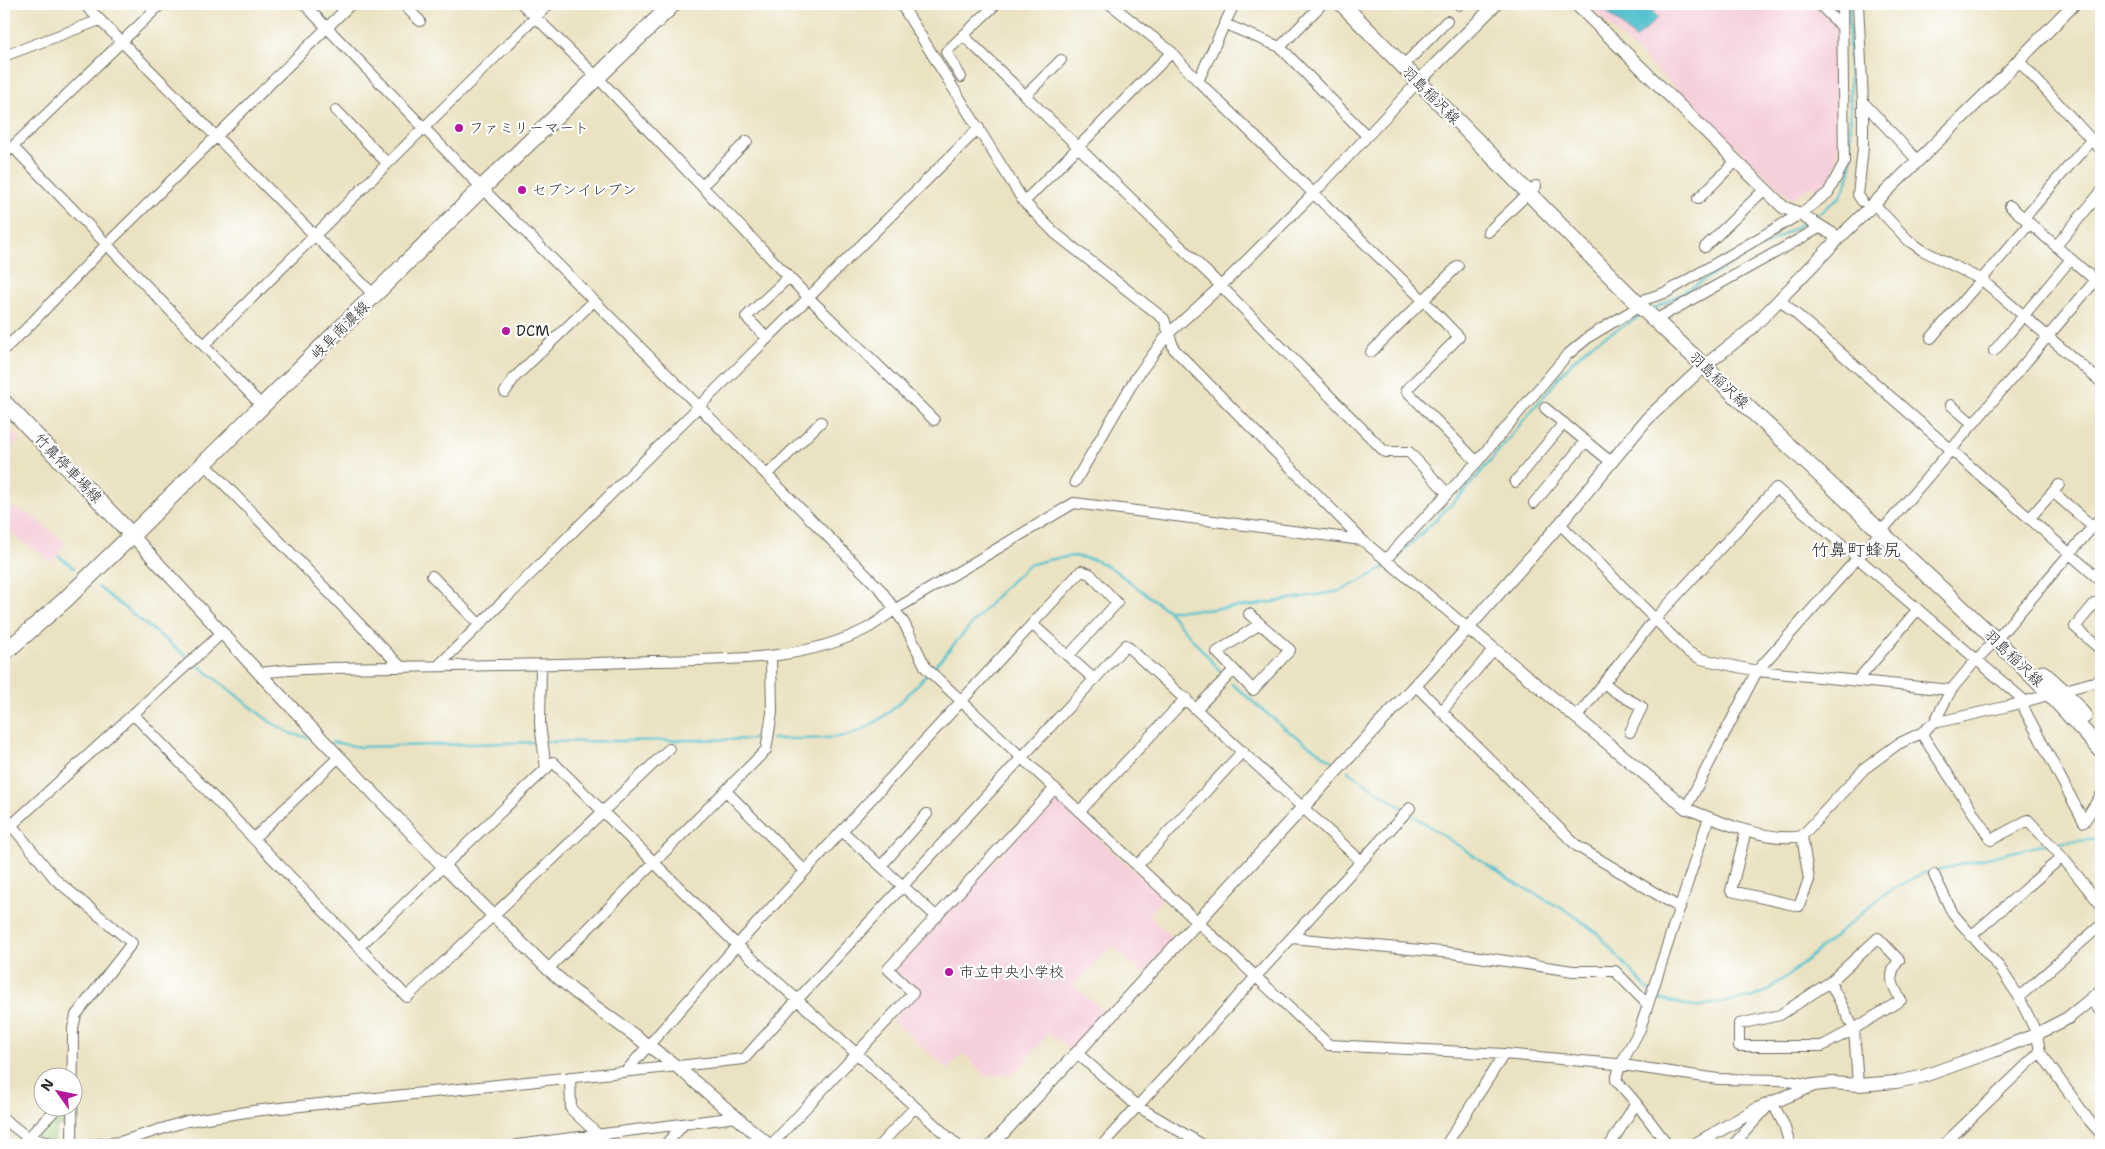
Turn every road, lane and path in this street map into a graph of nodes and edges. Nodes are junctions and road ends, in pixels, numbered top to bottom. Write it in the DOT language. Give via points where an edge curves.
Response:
graph roads {
  1 [pos="84,4"];
  2 [pos="161,4"];
  3 [pos="304,4"];
  4 [pos="351,4"];
  5 [pos="403,4"];
  6 [pos="522,4"];
  7 [pos="549,4"];
  8 [pos="673,4"];
  9 [pos="902,4"];
  10 [pos="996,4"];
  11 [pos="1110,4"];
  12 [pos="1234,4"];
  13 [pos="1322,4"];
  14 [pos="1342,4"];
  15 [pos="1355,4"];
  16 [pos="1576,4"];
  17 [pos="1819,4"];
  18 [pos="1842,4"];
  19 [pos="1858,4"];
  20 [pos="2074,4"];
  21 [pos="1489,6"];
  22 [pos="536,17"];
  23 [pos="100,20"];
  24 [pos="420,20"];
  25 [pos="1447,21"];
  26 [pos="1225,24"];
  27 [pos="328,27"];
  28 [pos="1842,27"];
  29 [pos="964,36"];
  30 [pos="122,42"];
  31 [pos="1280,47"];
  32 [pos="1172,52"];
  33 [pos="4,56"];
  34 [pos="1061,60"];
  35 [pos="2018,60"];
  36 [pos="1406,63"];
  37 [pos="961,77"];
  38 [pos="598,78"];
  39 [pos="1422,78"];
  40 [pos="1198,81"];
  41 [pos="1026,96"];
  42 [pos="1863,102"];
  43 [pos="336,110"];
  44 [pos="423,127"];
  45 [pos="979,128"];
  46 [pos="216,136"];
  47 [pos="1367,136"];
  48 [pos="2092,140"];
  49 [pos="747,141"];
  50 [pos="12,147"];
  51 [pos="1078,147"];
  52 [pos="2101,150"];
  53 [pos="4,155"];
  54 [pos="1918,161"];
  55 [pos="1735,162"];
  56 [pos="387,163"];
  57 [pos="702,186"];
  58 [pos="482,188"];
  59 [pos="1532,190"];
  60 [pos="1764,190"];
  61 [pos="2101,192"];
  62 [pos="1313,194"];
  63 [pos="1698,198"];
  64 [pos="1024,202"];
  65 [pos="1868,203"];
  66 [pos="2010,206"];
  67 [pos="1810,220"];
  68 [pos="2027,221"];
  69 [pos="1488,232"];
  70 [pos="314,235"];
  71 [pos="1839,238"];
  72 [pos="107,244"];
  73 [pos="2056,246"];
  74 [pos="1706,247"];
  75 [pos="2071,259"];
  76 [pos="1458,266"];
  77 [pos="789,277"];
  78 [pos="2099,278"];
  79 [pos="1982,280"];
  80 [pos="1221,286"];
  81 [pos="374,296"];
  82 [pos="809,298"];
  83 [pos="1779,300"];
  84 [pos="594,301"];
  85 [pos="1424,301"];
  86 [pos="1651,310"];
  87 [pos="2024,315"];
  88 [pos="1168,334"];
  89 [pos="2048,337"];
  90 [pos="767,338"];
  91 [pos="1931,338"];
  92 [pos="204,345"];
  93 [pos="4,349"];
  94 [pos="1994,351"];
  95 [pos="1370,352"];
  96 [pos="1707,363"];
  97 [pos="2101,382"];
  98 [pos="505,392"];
  99 [pos="4,402"];
  100 [pos="1951,405"];
  101 [pos="263,407"];
  102 [pos="699,407"];
  103 [pos="1545,408"];
  104 [pos="934,420"];
  105 [pos="821,422"];
  106 [pos="1564,423"];
  107 [pos="1974,424"];
  108 [pos="1586,441"];
  109 [pos="1951,450"];
  110 [pos="1477,462"];
  111 [pos="1611,462"];
  112 [pos="205,464"];
  113 [pos="767,475"];
  114 [pos="1075,482"];
  115 [pos="1516,482"];
  116 [pos="1448,493"];
  117 [pos="1534,502"];
  118 [pos="2101,517"];
  119 [pos="2029,519"];
  120 [pos="1560,524"];
  121 [pos="2093,527"];
  122 [pos="1884,529"];
  123 [pos="132,535"];
  124 [pos="1362,540"];
  125 [pos="2070,554"];
  126 [pos="1857,557"];
  127 [pos="1390,561"];
  128 [pos="432,576"];
  129 [pos="2101,581"];
  130 [pos="2101,607"];
  131 [pos="1918,609"];
  132 [pos="894,610"];
  133 [pos="1249,614"];
  134 [pos="1654,620"];
  135 [pos="1032,624"];
  136 [pos="1260,624"];
  137 [pos="480,625"];
  138 [pos="1468,628"];
  139 [pos="222,633"];
  140 [pos="1999,637"];
  141 [pos="1494,649"];
  142 [pos="2101,650"];
  143 [pos="4,653"];
  144 [pos="1069,655"];
  145 [pos="771,657"];
  146 [pos="1976,660"];
  147 [pos="439,664"];
  148 [pos="540,665"];
  149 [pos="401,666"];
  150 [pos="1234,670"];
  151 [pos="1757,671"];
  152 [pos="259,673"];
  153 [pos="1094,679"];
  154 [pos="2101,680"];
  155 [pos="1857,682"];
  156 [pos="1604,683"];
  157 [pos="1416,686"];
  158 [pos="1951,690"];
  159 [pos="2057,693"];
  160 [pos="1186,698"];
  161 [pos="962,700"];
  162 [pos="2023,702"];
  163 [pos="1197,708"];
  164 [pos="1441,712"];
  165 [pos="133,714"];
  166 [pos="1576,718"];
  167 [pos="1934,723"];
  168 [pos="1630,732"];
  169 [pos="1922,733"];
  170 [pos="2101,736"];
  171 [pos="669,749"];
  172 [pos="2101,750"];
  173 [pos="1243,751"];
  174 [pos="338,756"];
  175 [pos="1022,757"];
  176 [pos="546,769"];
  177 [pos="1055,788"];
  178 [pos="726,791"];
  179 [pos="2101,795"];
  180 [pos="1303,808"];
  181 [pos="1410,808"];
  182 [pos="1686,808"];
  183 [pos="602,811"];
  184 [pos="1080,811"];
  185 [pos="927,814"];
  186 [pos="4,816"];
  187 [pos="1709,817"];
  188 [pos="7,829"];
  189 [pos="1746,830"];
  190 [pos="842,831"];
  191 [pos="1802,836"];
  192 [pos="254,838"];
  193 [pos="2062,857"];
  194 [pos="1361,861"];
  195 [pos="655,862"];
  196 [pos="1138,865"];
  197 [pos="443,866"];
  198 [pos="881,866"];
  199 [pos="805,871"];
  200 [pos="1934,875"];
  201 [pos="902,886"];
  202 [pos="2101,905"];
  203 [pos="1680,908"];
  204 [pos="493,916"];
  205 [pos="937,917"];
  206 [pos="1199,922"];
  207 [pos="2101,925"];
  208 [pos="1971,936"];
  209 [pos="1292,938"];
  210 [pos="737,945"];
  211 [pos="359,947"];
  212 [pos="548,970"];
  213 [pos="1257,977"];
  214 [pos="1830,982"];
  215 [pos="2101,991"];
  216 [pos="2019,997"];
  217 [pos="798,999"];
  218 [pos="2090,1000"];
  219 [pos="1648,1005"];
  220 [pos="2101,1012"];
  221 [pos="1854,1029"];
  222 [pos="2037,1034"];
  223 [pos="648,1044"];
  224 [pos="2040,1052"];
  225 [pos="857,1054"];
  226 [pos="1078,1054"];
  227 [pos="1504,1054"];
  228 [pos="675,1065"];
  229 [pos="73,1066"];
  230 [pos="1620,1066"];
  231 [pos="626,1071"];
  232 [pos="570,1076"];
  233 [pos="1858,1085"];
  234 [pos="1814,1086"];
  235 [pos="1772,1102"];
  236 [pos="1636,1104"];
  237 [pos="1137,1106"];
  238 [pos="915,1107"];
  239 [pos="48,1116"];
  240 [pos="73,1116"];
  241 [pos="737,1117"];
  242 [pos="4,1119"];
  243 [pos="683,1125"];
  244 [pos="2101,1134"];
  245 [pos="599,1136"];
  246 [pos="24,1141"];
  247 [pos="58,1145"];
  248 [pos="72,1145"];
  249 [pos="92,1145"];
  250 [pos="521,1145"];
  251 [pos="610,1145"];
  252 [pos="664,1145"];
  253 [pos="770,1145"];
  254 [pos="880,1145"];
  255 [pos="956,1145"];
  256 [pos="992,1145"];
  257 [pos="1102,1145"];
  258 [pos="1203,1145"];
  259 [pos="1446,1145"];
  260 [pos="1610,1145"];
  261 [pos="1668,1145"];
  262 [pos="1694,1145"];
  263 [pos="1733,1145"];
  264 [pos="1790,1145"];
  265 [pos="1943,1145"];
  1 -- 23 [label="street"];
  2 -- 30 [label="street"];
  3 -- 27 [label="street"];
  4 -- 27 [label="street"];
  5 -- 24 [label="street"];
  6 -- 22 [label="street"];
  7 -- 22 [label="street"];
  8 -- 38 [label="main road, 岐阜南濃線"];
  9 -- 45 [label="street"];
  10 -- 29 [label="street"];
  11 -- 32 [label="street"];
  12 -- 26 [label="street"];
  13 -- 31 [label="street"];
  14 -- 36 [label="main road, 羽島稲沢線"];
  15 -- 36 [label="main road, 羽島稲沢線"];
  16 -- 55 [label="street"];
  17 -- 28 [label="street"];
  18 -- 28 [label="street"];
  19 -- 42 [label="street"];
  20 -- 35 [label="street"];
  21 -- 39 [label="street"];
  22 -- 38 [label="street"];
  22 -- 44 [label="street"];
  23 -- 30 [label="street"];
  23 -- 33 [label="street"];
  25 -- 36 [label="street"];
  26 -- 31 [label="street"];
  26 -- 40 [label="street"];
  27 -- 44 [label="street"];
  27 -- 46 [label="street"];
  28 -- 67 [label="street" via="1844,163"];
  29 -- 37 [label="street" via="946,52"];
  29 -- 41 [label="street"];
  30 -- 46 [label="street"];
  30 -- 50 [label="street"];
  31 -- 47 [label="street"];
  32 -- 40 [label="street"];
  32 -- 51 [label="street"];
  34 -- 41 [label="street"];
  35 -- 48 [label="street"];
  35 -- 54 [label="street"];
  36 -- 39 [label="main road, 羽島稲沢線"];
  38 -- 57 [label="street"];
  38 -- 58 [label="main road, 岐阜南濃線"];
  39 -- 47 [label="street"];
  39 -- 59 [label="main road, 羽島稲沢線"];
  40 -- 62 [label="street"];
  41 -- 51 [label="street"];
  42 -- 54 [label="street"];
  42 -- 65 [label="street" via="1858,195"];
  43 -- 56 [label="street"];
  44 -- 56 [label="street"];
  44 -- 58 [label="street"];
  45 -- 64 [label="street"];
  45 -- 82 [label="street"];
  46 -- 70 [label="street"];
  46 -- 72 [label="street"];
  47 -- 62 [label="street"];
  48 -- 52 [label="street"];
  48 -- 68 [label="street"];
  49 -- 57 [label="street"];
  50 -- 53 [label="street"];
  50 -- 72 [label="street"];
  51 -- 64 [label="street"];
  51 -- 80 [label="street"];
  54 -- 65 [label="street"];
  55 -- 60 [label="street"];
  55 -- 63 [label="street"];
  56 -- 70 [label="street"];
  57 -- 77 [label="street"];
  58 -- 81 [label="main road, 岐阜南濃線"];
  58 -- 84 [label="street"];
  59 -- 69 [label="street"];
  59 -- 86 [label="main road, 羽島稲沢線"];
  60 -- 67 [label="street" via="1783,207"];
  60 -- 74 [label="street"];
  61 -- 73 [label="street"];
  62 -- 80 [label="street"];
  62 -- 85 [label="street"];
  64 -- 88 [label="street" via="1056,234 1164,319"];
  65 -- 71 [label="street"];
  65 -- 79 [label="street" via="1922,250"];
  66 -- 68 [label="street"];
  67 -- 71 [label="street"];
  67 -- 86 [label="street"];
  67 -- 86 [label="street" via="1667,292"];
  68 -- 73 [label="street"];
  68 -- 79 [label="street"];
  70 -- 81 [label="street"];
  70 -- 92 [label="street"];
  71 -- 83 [label="street"];
  72 -- 92 [label="street"];
  72 -- 93 [label="street"];
  73 -- 75 [label="street"];
  75 -- 78 [label="street"];
  75 -- 87 [label="street"];
  76 -- 85 [label="street"];
  77 -- 82 [label="street"];
  77 -- 90 [label="street" via="746,317"];
  78 -- 89 [label="street"];
  79 -- 87 [label="street"];
  79 -- 91 [label="street"];
  80 -- 88 [label="street"];
  80 -- 116 [label="street" via="1385,452 1409,452"];
  81 -- 101 [label="main road, 岐阜南濃線"];
  82 -- 90 [label="street"];
  82 -- 104 [label="street"];
  83 -- 96 [label="street" via="1749,331"];
  83 -- 109 [label="street"];
  84 -- 98 [label="street" via="514,378"];
  84 -- 102 [label="street"];
  85 -- 95 [label="street"];
  85 -- 110 [label="street" via="1459,338 1406,390"];
  86 -- 96 [label="main road, 羽島稲沢線"];
  86 -- 110 [label="street" via="1590,336 1568,355"];
  87 -- 89 [label="street"];
  87 -- 94 [label="street"];
  88 -- 114 [label="street" via="1135,379"];
  88 -- 124 [label="street" via="1174,348"];
  89 -- 97 [label="street"];
  89 -- 107 [label="street"];
  90 -- 102 [label="street"];
  92 -- 101 [label="street"];
  96 -- 111 [label="street" via="1647,419"];
  96 -- 122 [label="main road, 羽島稲沢線"];
  99 -- 123 [label="main road, 竹鼻停車場線"];
  100 -- 107 [label="street"];
  101 -- 112 [label="main road, 岐阜南濃線"];
  102 -- 113 [label="street"];
  102 -- 137 [label="street"];
  103 -- 106 [label="street"];
  105 -- 113 [label="street"];
  106 -- 108 [label="street"];
  106 -- 115 [label="street"];
  107 -- 109 [label="street"];
  108 -- 111 [label="street"];
  108 -- 117 [label="street"];
  109 -- 119 [label="street"];
  109 -- 122 [label="street"];
  110 -- 116 [label="street"];
  111 -- 120 [label="street"];
  112 -- 123 [label="main road, 岐阜南濃線"];
  112 -- 149 [label="street"];
  113 -- 132 [label="street" via="881,590"];
  116 -- 127 [label="street"];
  118 -- 121 [label="street"];
  119 -- 121 [label="street" via="2056,488"];
  119 -- 125 [label="street"];
  120 -- 134 [label="street"];
  120 -- 138 [label="street"];
  121 -- 125 [label="street"];
  122 -- 126 [label="street"];
  122 -- 140 [label="main road, 羽島稲沢線"];
  123 -- 139 [label="street"];
  123 -- 143 [label="main road, 岐阜南濃線"];
  124 -- 127 [label="street"];
  124 -- 132 [label="street" via="1074,503"];
  125 -- 129 [label="street"];
  125 -- 140 [label="street"];
  126 -- 131 [label="street"];
  126 -- 134 [label="street" via="1776,488"];
  126 -- 151 [label="street"];
  127 -- 138 [label="street"];
  128 -- 137 [label="street"];
  130 -- 142 [label="street" via="2095,603 2075,627"];
  131 -- 146 [label="street"];
  131 -- 155 [label="street"];
  132 -- 145 [label="street" via="867,629 832,644"];
  132 -- 161 [label="street" via="926,668"];
  133 -- 136 [label="street"];
  134 -- 151 [label="street" via="1688,652 1701,659"];
  134 -- 156 [label="street"];
  135 -- 144 [label="street"];
  135 -- 144 [label="street" via="1081,571 1090,574 1117,604"];
  135 -- 161 [label="street"];
  136 -- 150 [label="street" via="1217,652"];
  136 -- 150 [label="street" via="1290,650 1253,690"];
  137 -- 147 [label="street"];
  138 -- 141 [label="street"];
  138 -- 157 [label="street"];
  139 -- 152 [label="street"];
  139 -- 165 [label="street"];
  140 -- 146 [label="street"];
  140 -- 159 [label="main road, 羽島稲沢線"];
  141 -- 164 [label="street"];
  141 -- 166 [label="street"];
  144 -- 153 [label="street"];
  145 -- 148 [label="street"];
  145 -- 178 [label="street" via="772,713 766,750"];
  146 -- 158 [label="street"];
  146 -- 162 [label="street"];
  147 -- 148 [label="street"];
  147 -- 149 [label="street"];
  148 -- 176 [label="street" via="540,724"];
  149 -- 152 [label="street" via="287,669"];
  150 -- 163 [label="street"];
  151 -- 155 [label="street"];
  151 -- 182 [label="street"];
  152 -- 174 [label="street"];
  153 -- 160 [label="street" via="1126,645"];
  153 -- 175 [label="street"];
  154 -- 159 [label="street"];
  155 -- 158 [label="street"];
  156 -- 166 [label="street"];
  156 -- 168 [label="street" via="1642,708"];
  157 -- 164 [label="street"];
  157 -- 180 [label="street"];
  158 -- 167 [label="street"];
  159 -- 162 [label="street"];
  159 -- 170 [label="main road, 羽島稲沢線"];
  159 -- 172 [label="main road, 羽島稲沢線"];
  160 -- 163 [label="street"];
  160 -- 184 [label="street"];
  161 -- 175 [label="street"];
  161 -- 190 [label="street"];
  162 -- 167 [label="street"];
  162 -- 179 [label="street" via="2084,822"];
  163 -- 173 [label="street"];
  164 -- 203 [label="street" via="1577,846"];
  165 -- 188 [label="street"];
  165 -- 192 [label="street"];
  166 -- 182 [label="street"];
  167 -- 169 [label="street"];
  169 -- 191 [label="street" via="1898,744 1864,769"];
  169 -- 193 [label="street" via="1991,840 2028,820"];
  171 -- 183 [label="street"];
  173 -- 180 [label="street"];
  173 -- 196 [label="street"];
  174 -- 192 [label="street"];
  174 -- 197 [label="street"];
  175 -- 177 [label="street"];
  175 -- 201 [label="street"];
  176 -- 183 [label="street" via="553,762"];
  176 -- 197 [label="street"];
  177 -- 184 [label="street"];
  177 -- 205 [label="street"];
  178 -- 195 [label="street"];
  178 -- 199 [label="street"];
  180 -- 194 [label="street"];
  180 -- 206 [label="street"];
  181 -- 194 [label="street"];
  182 -- 187 [label="street"];
  183 -- 195 [label="street"];
  183 -- 204 [label="street"];
  184 -- 196 [label="street"];
  185 -- 198 [label="street"];
  186 -- 188 [label="street"];
  187 -- 189 [label="street"];
  187 -- 203 [label="street"];
  188 -- 229 [label="street" via="56,880 132,943 76,1015"];
  189 -- 191 [label="street" via="1790,839"];
  189 -- 191 [label="street" via="1732,891 1800,906 1809,880"];
  190 -- 198 [label="street"];
  190 -- 199 [label="street"];
  192 -- 211 [label="street"];
  193 -- 202 [label="street"];
  193 -- 208 [label="street"];
  194 -- 209 [label="street"];
  195 -- 210 [label="street"];
  195 -- 212 [label="street"];
  196 -- 206 [label="street"];
  197 -- 204 [label="street"];
  197 -- 211 [label="street"];
  198 -- 201 [label="street"];
  199 -- 210 [label="street"];
  200 -- 208 [label="street" via="1954,914"];
  201 -- 205 [label="street"];
  201 -- 217 [label="street"];
  203 -- 219 [label="street"];
  204 -- 211 [label="street" via="407,997"];
  204 -- 212 [label="street"];
  205 -- 225 [label="street" via="888,969 914,993"];
  206 -- 213 [label="street"];
  206 -- 226 [label="street"];
  207 -- 216 [label="street"];
  208 -- 216 [label="street" via="2000,968"];
  209 -- 213 [label="street"];
  209 -- 219 [label="street" via="1452,953 1573,971 1615,971"];
  210 -- 217 [label="street"];
  210 -- 223 [label="street"];
  212 -- 223 [label="street"];
  213 -- 227 [label="street" via="1329,1045"];
  213 -- 237 [label="street"];
  214 -- 221 [label="street"];
  214 -- 221 [label="street" via="1878,938 1899,960 1892,969 1890,983 1901,1000"];
  214 -- 221 [label="street" via="1780,1015 1740,1024 1739,1046 1822,1046"];
  215 -- 218 [label="street"];
  216 -- 222 [label="street"];
  217 -- 225 [label="street"];
  217 -- 228 [label="street" via="744,1059"];
  218 -- 220 [label="street"];
  218 -- 222 [label="street" via="2068,1018"];
  219 -- 230 [label="street" via="1640,1029"];
  221 -- 233 [label="street"];
  222 -- 224 [label="street"];
  222 -- 233 [label="street" via="1921,1077"];
  223 -- 228 [label="street"];
  223 -- 231 [label="street"];
  224 -- 244 [label="street"];
  224 -- 265 [label="street"];
  225 -- 238 [label="street"];
  225 -- 253 [label="street"];
  226 -- 237 [label="street"];
  226 -- 256 [label="street"];
  227 -- 230 [label="street"];
  227 -- 259 [label="street"];
  228 -- 231 [label="street"];
  228 -- 241 [label="street"];
  230 -- 234 [label="street" via="1718,1080 1781,1080"];
  230 -- 236 [label="street" via="1616,1080"];
  231 -- 232 [label="street"];
  232 -- 245 [label="street" via="571,1109"];
  232 -- 249 [label="street" via="187,1120 120,1142"];
  233 -- 234 [label="street" via="1833,1083"];
  234 -- 235 [label="street"];
  235 -- 262 [label="street"];
  235 -- 263 [label="street"];
  235 -- 264 [label="street"];
  236 -- 260 [label="street"];
  236 -- 261 [label="street"];
  237 -- 257 [label="street"];
  237 -- 258 [label="street"];
  238 -- 254 [label="street"];
  238 -- 255 [label="street"];
  239 -- 246 [label="street"];
  240 -- 248 [label="street"];
  241 -- 243 [label="street"];
  241 -- 253 [label="street"];
  242 -- 246 [label="street"];
  243 -- 245 [label="street"];
  243 -- 252 [label="street"];
  245 -- 250 [label="street"];
  245 -- 251 [label="street"];
  246 -- 247 [label="street"];
}
